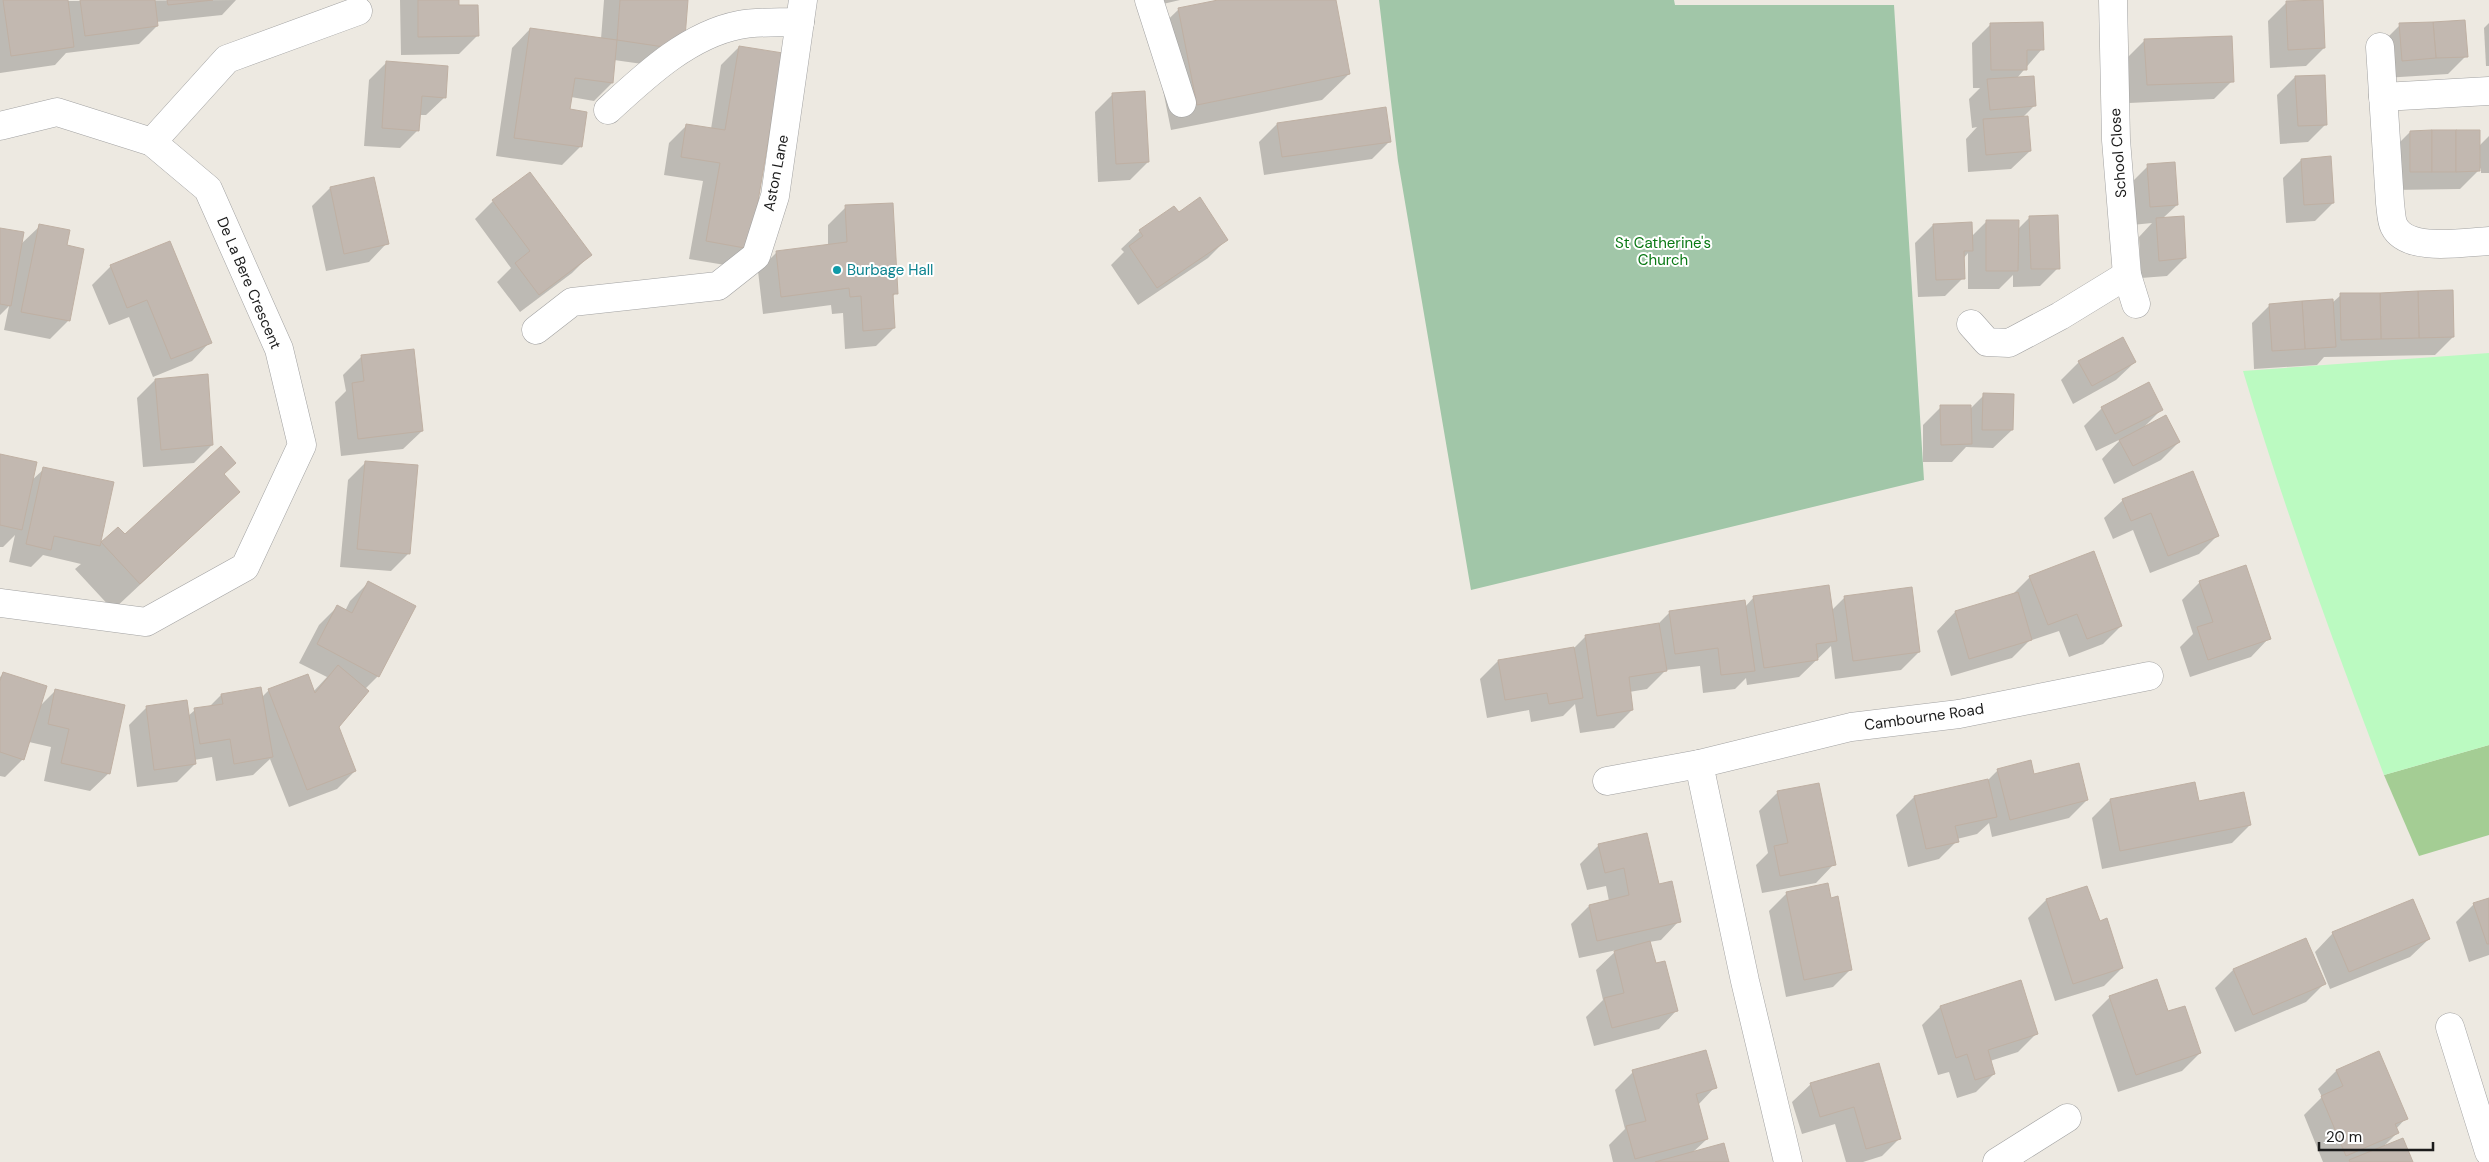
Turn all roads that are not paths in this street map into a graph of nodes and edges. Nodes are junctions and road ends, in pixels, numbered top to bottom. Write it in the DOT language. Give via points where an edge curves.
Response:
graph roads {
  1 [pos="1149,0"];
  2 [pos="2113,0"];
  3 [pos="358,11"];
  4 [pos="802,11"];
  5 [pos="2380,47"];
  6 [pos="2489,91"];
  7 [pos="2383,97"];
  8 [pos="1182,103"];
  9 [pos="608,110"];
  10 [pos="0,126"];
  11 [pos="152,142"];
  12 [pos="2489,241"];
  13 [pos="2128,275"];
  14 [pos="2136,304"];
  15 [pos="1971,324"];
  16 [pos="536,330"];
  17 [pos="0,603"];
  18 [pos="2149,676"];
  19 [pos="1699,764"];
  20 [pos="1606,781"];
  21 [pos="2450,1027"];
  22 [pos="2067,1118"];
  23 [pos="2489,1152"];
  24 [pos="1788,1162"];
  25 [pos="1997,1162"];
  1 -- 8 [label="street"];
  2 -- 13 [label="street, School Close" via="2116,140"];
  3 -- 11 [label="street" via="227,59"];
  4 -- 9 [label="street" via="716,31 650,72"];
  4 -- 16 [label="street, Aston Lane" via="775,196 756,256 718,286 572,302"];
  5 -- 7 [label="street"];
  6 -- 7 [label="street"];
  7 -- 12 [label="street" via="2390,203 2394,225 2400,234 2426,244"];
  10 -- 11 [label="street, De La Bere Crescent" via="57,112"];
  11 -- 17 [label="street, De La Bere Crescent" via="208,189 279,349 302,445 245,568 146,622"];
  13 -- 14 [label="street, School Close"];
  13 -- 15 [label="street" via="2009,343 1987,342"];
  18 -- 19 [label="street, Cambourne Road" via="1958,714 1851,728"];
  19 -- 20 [label="street, Cambourne Road"];
  19 -- 24 [label="street"];
  21 -- 23 [label="street"];
  22 -- 25 [label="street"];
}
